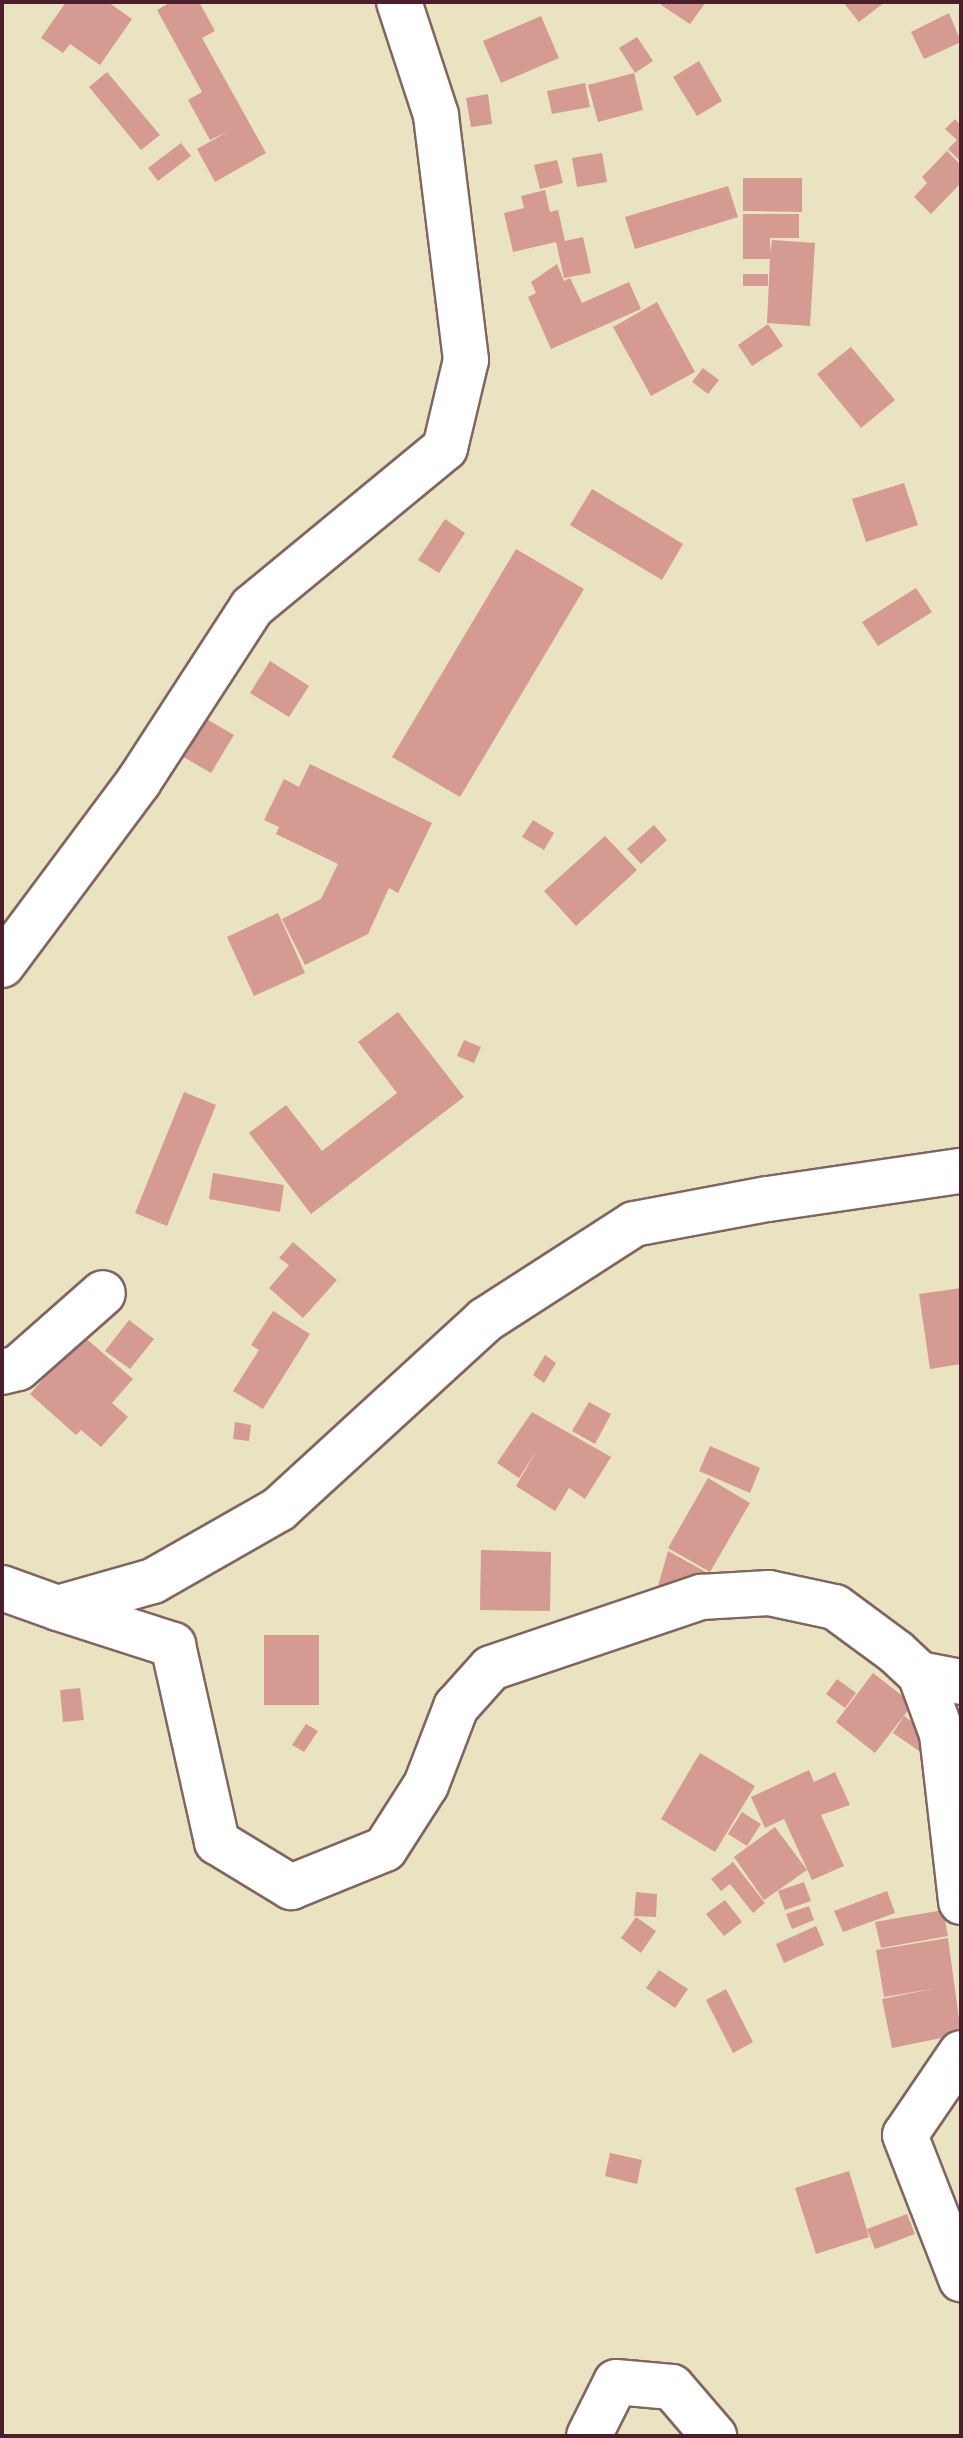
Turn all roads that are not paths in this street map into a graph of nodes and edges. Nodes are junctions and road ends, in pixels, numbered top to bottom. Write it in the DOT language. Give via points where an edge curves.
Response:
graph roads {
  1 [pos="399,2"];
  2 [pos="2,965"];
  3 [pos="961,1171"];
  4 [pos="103,1293"];
  5 [pos="2,1372"];
  6 [pos="2,1588"];
  7 [pos="58,1608"];
  8 [pos="940,1678"];
  9 [pos="961,1902"];
  10 [pos="961,2053"];
  11 [pos="961,2279"];
  12 [pos="589,2436"];
  13 [pos="714,2436"];
  1 -- 2 [label="street" via="436,115 466,360 445,448 252,607 139,781"];
  3 -- 7 [label="street" via="634,1224 485,1320 279,1509 153,1581"];
  4 -- 5 [label="street" via="18,1368"];
  6 -- 7 [label="street"];
  7 -- 8 [label="street" via="173,1645 217,1842 291,1887 385,1849 426,1785 456,1707 491,1668 701,1597 769,1593 835,1607"];
  8 -- 9 [label="street"];
  10 -- 11 [label="street" via="905,2135"];
  12 -- 13 [label="street" via="616,2382 672,2387"];
}
